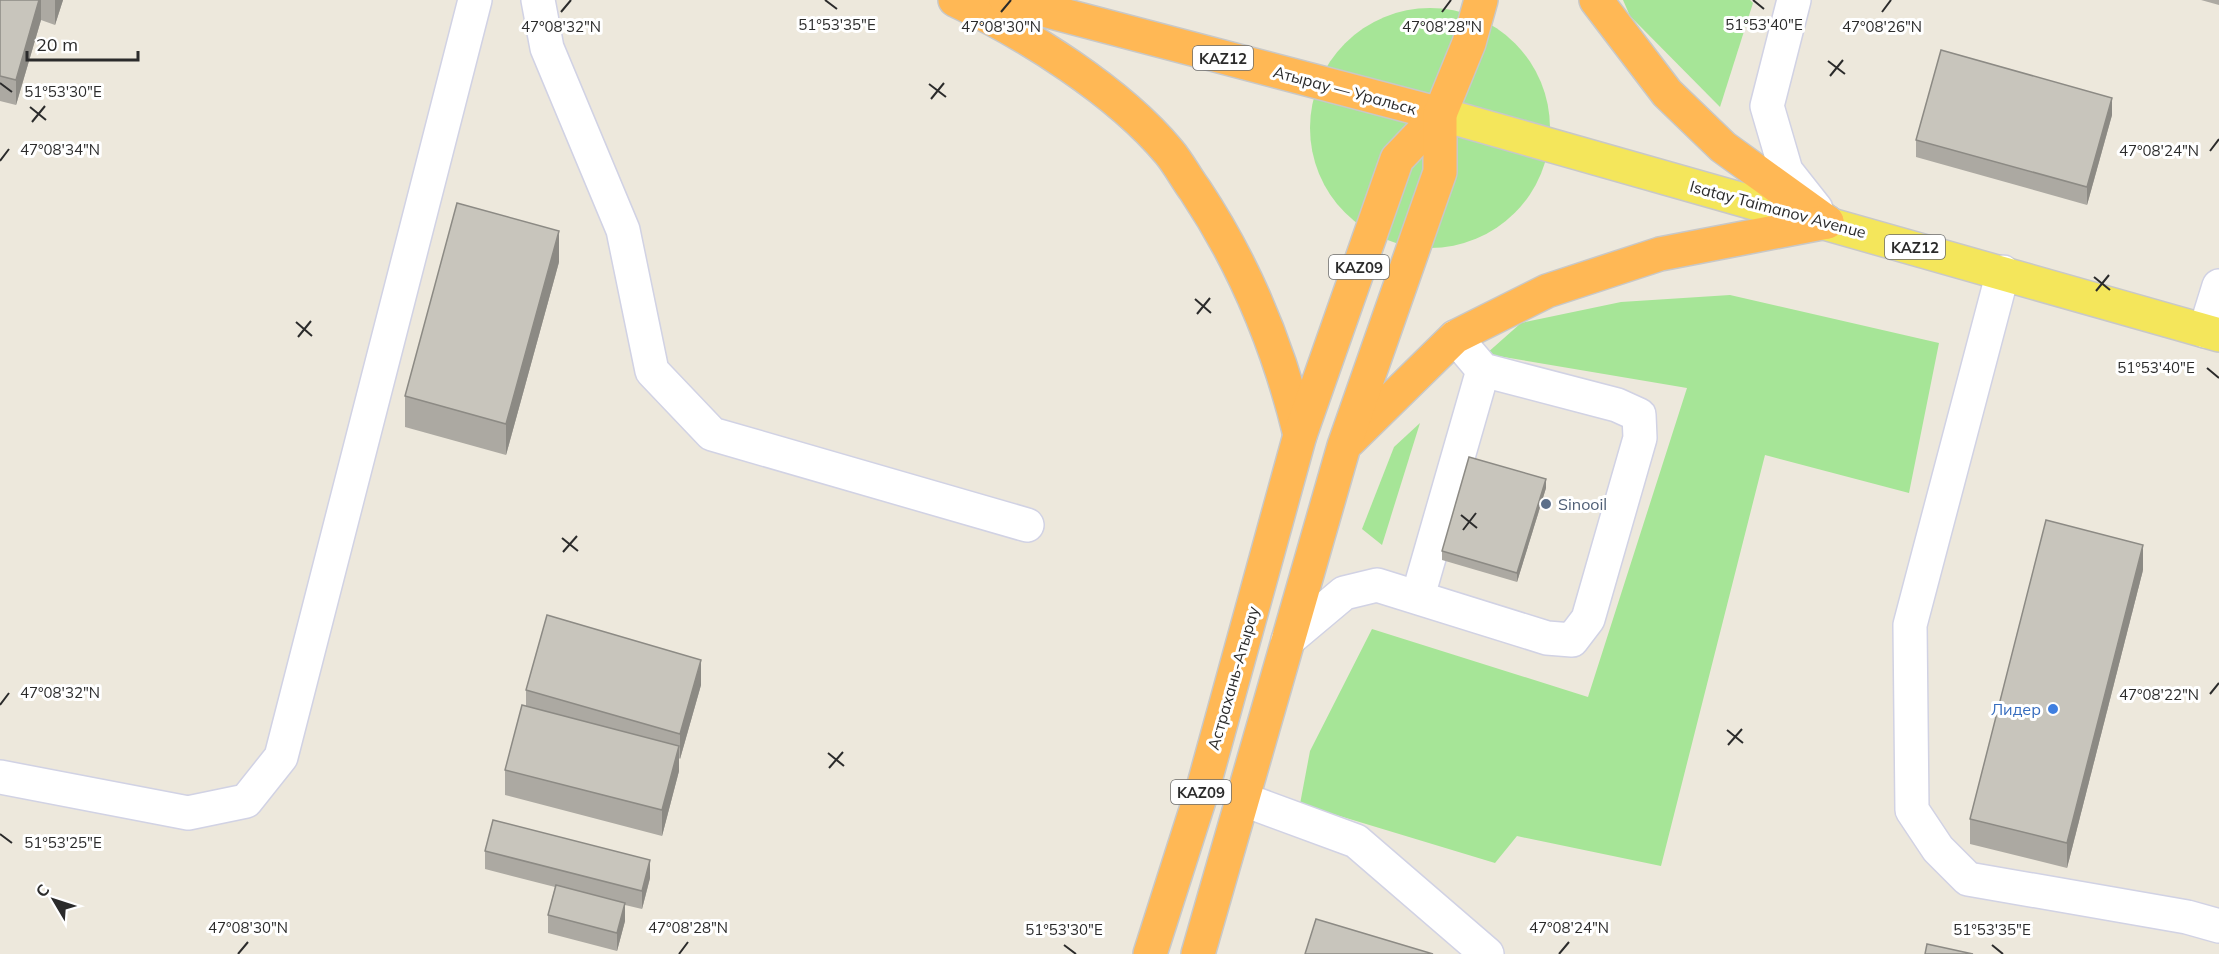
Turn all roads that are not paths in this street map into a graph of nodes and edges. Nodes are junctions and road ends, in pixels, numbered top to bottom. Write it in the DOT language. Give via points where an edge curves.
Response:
graph roads {
  1 [pos="475,0"];
  2 [pos="538,0"];
  3 [pos="955,0"];
  4 [pos="1006,0"];
  5 [pos="1481,0"];
  6 [pos="1596,0"];
  7 [pos="1794,0"];
  8 [pos="1440,114"];
  9 [pos="1827,222"];
  10 [pos="2003,272"];
  11 [pos="2219,286"];
  12 [pos="2212,333"];
  13 [pos="1455,337"];
  14 [pos="1483,370"];
  15 [pos="1300,435"];
  16 [pos="1344,446"];
  17 [pos="1028,525"];
  18 [pos="1418,596"];
  19 [pos="1287,640"];
  20 [pos="0,777"];
  21 [pos="1242,799"];
  22 [pos="2219,926"];
  23 [pos="1150,954"];
  24 [pos="1198,954"];
  25 [pos="1487,954"];
  1 -- 20 [label="lane" via="281,757 246,801 188,813"];
  2 -- 17 [label="lane" via="548,48 623,230 652,371 712,434"];
  3 -- 15 [label="highway" via="1031,43 1114,98 1169,152 1218,224 1262,313 1287,381"];
  4 -- 8 [label="highway, Атырау — Уральск / KAZ12"];
  5 -- 8 [label="highway, KAZ09"];
  6 -- 9 [label="highway" via="1667,93 1691,117 1723,147"];
  7 -- 9 [label="lane" via="1767,106 1786,171"];
  8 -- 9 [label="main road, Isatay Taimanov Avenue / KAZ12"];
  8 -- 15 [label="highway, KAZ09" via="1396,159"];
  8 -- 16 [label="highway, KAZ09" via="1440,172"];
  9 -- 10 [label="main road, Isatay Taimanov Avenue / KAZ12"];
  9 -- 13 [label="highway" via="1660,254 1546,291"];
  10 -- 12 [label="main road, Isatay Taimanov Avenue / KAZ12"];
  10 -- 22 [label="lane" via="1910,624 1912,810 1938,849 1968,879"];
  11 -- 12 [label="lane"];
  13 -- 14 [label="lane"];
  13 -- 16 [label="highway"];
  14 -- 18 [label="lane"];
  14 -- 18 [label="lane" via="1617,405 1639,415 1640,438 1595,597 1588,619 1572,640 1547,638"];
  15 -- 23 [label="highway, Астрахань-Атырау / KAZ09" via="1203,788"];
  16 -- 19 [label="highway, KAZ09"];
  18 -- 19 [label="lane" via="1377,585 1344,593"];
  19 -- 21 [label="highway, KAZ09"];
  21 -- 24 [label="highway, KAZ09"];
  21 -- 25 [label="lane" via="1356,841"];
}
